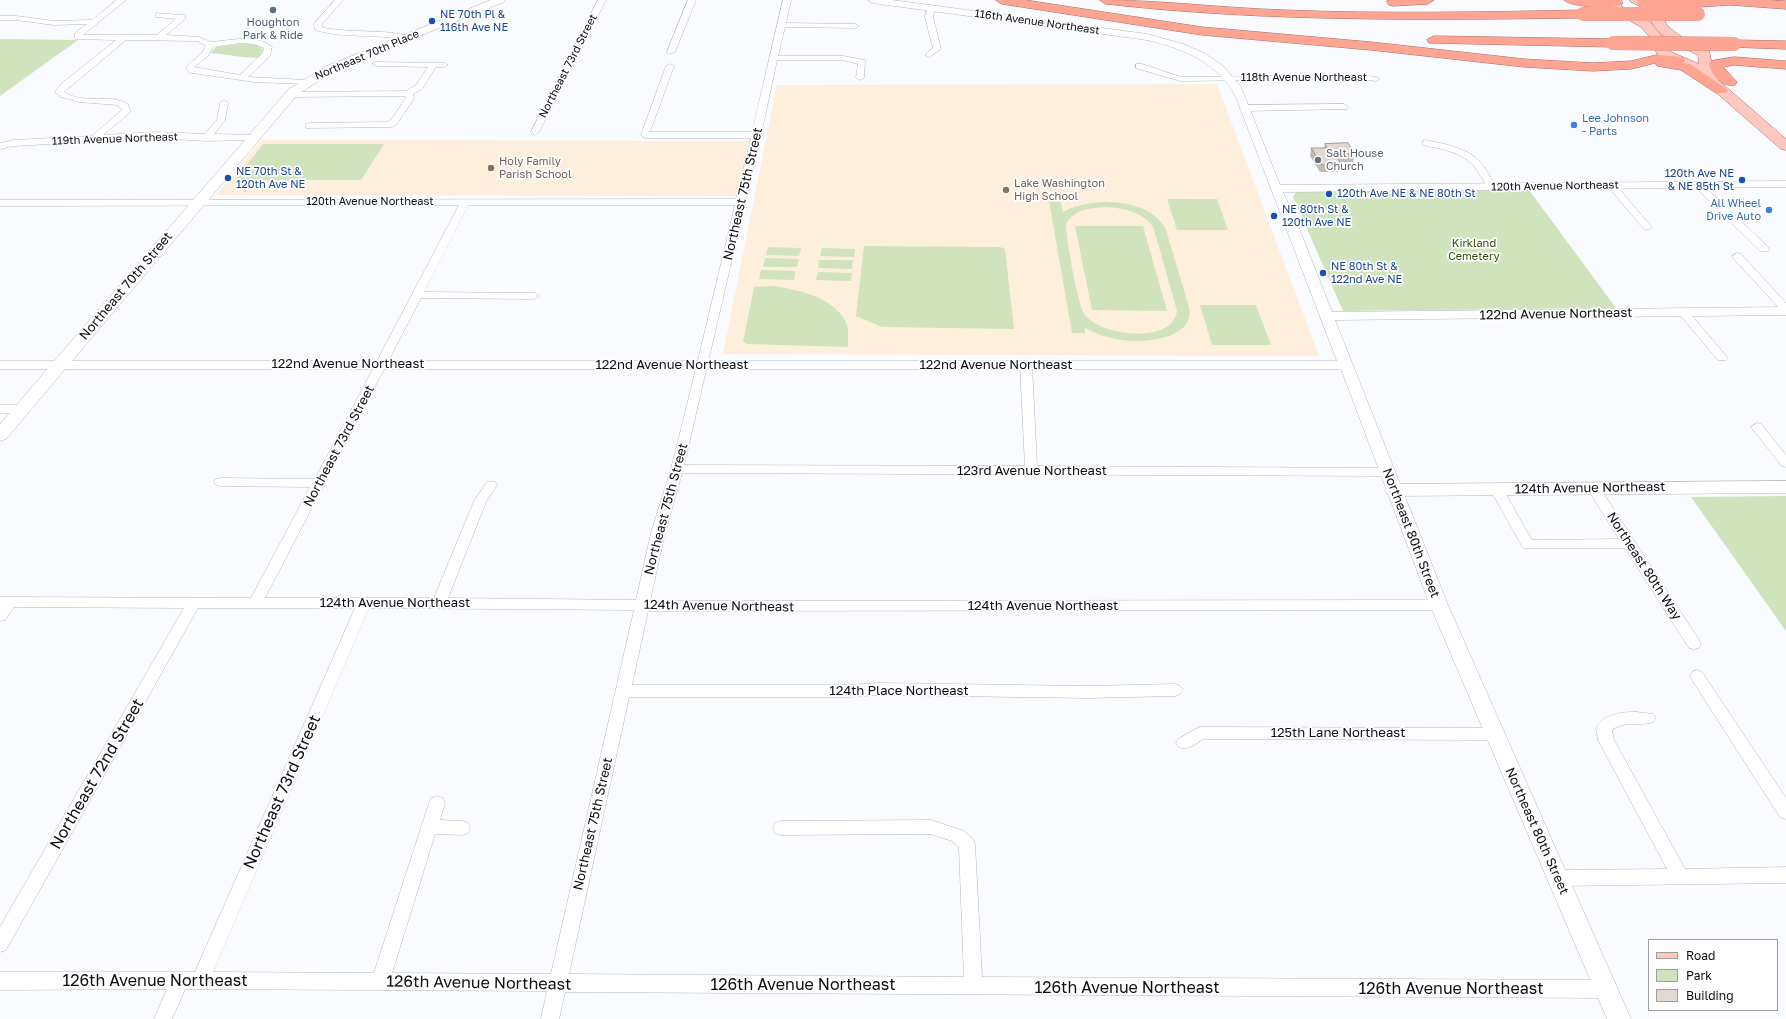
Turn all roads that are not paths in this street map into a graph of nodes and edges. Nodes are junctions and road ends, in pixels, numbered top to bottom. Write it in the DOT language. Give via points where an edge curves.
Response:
graph roads {
  1 [pos="122,0"];
  2 [pos="339,0"];
  3 [pos="477,0"];
  4 [pos="500,0"];
  5 [pos="602,0"];
  6 [pos="692,0"];
  7 [pos="787,0"];
  8 [pos="872,0"];
  9 [pos="1002,0"];
  10 [pos="1007,0"];
  11 [pos="1106,0"];
  12 [pos="1143,0"];
  13 [pos="1428,0"];
  14 [pos="1570,0"];
  15 [pos="1604,0"];
  16 [pos="1640,1"];
  17 [pos="1616,2"];
  18 [pos="1786,4"];
  19 [pos="931,8"];
  20 [pos="470,12"];
  21 [pos="1713,14"];
  22 [pos="159,15"];
  23 [pos="1764,16"];
  24 [pos="1786,17"];
  25 [pos="0,18"];
  26 [pos="92,22"];
  27 [pos="781,25"];
  28 [pos="855,26"];
  29 [pos="122,38"];
  30 [pos="159,38"];
  31 [pos="405,38"];
  32 [pos="210,45"];
  33 [pos="1786,45"];
  34 [pos="671,52"];
  35 [pos="929,55"];
  36 [pos="1199,55"];
  37 [pos="774,58"];
  38 [pos="1704,59"];
  39 [pos="1678,60"];
  40 [pos="1740,61"];
  41 [pos="1645,62"];
  42 [pos="377,64"];
  43 [pos="434,65"];
  44 [pos="1786,65"];
  45 [pos="444,66"];
  46 [pos="670,66"];
  47 [pos="1139,66"];
  48 [pos="242,78"];
  49 [pos="860,78"];
  50 [pos="1231,79"];
  51 [pos="1376,79"];
  52 [pos="306,82"];
  53 [pos="1726,86"];
  54 [pos="408,93"];
  55 [pos="291,94"];
  56 [pos="224,103"];
  57 [pos="1736,103"];
  58 [pos="1245,108"];
  59 [pos="1344,108"];
  60 [pos="318,115"];
  61 [pos="535,132"];
  62 [pos="1786,134"];
  63 [pos="757,135"];
  64 [pos="95,138"];
  65 [pos="206,138"];
  66 [pos="252,138"];
  67 [pos="1786,140"];
  68 [pos="1426,143"];
  69 [pos="1,145"];
  70 [pos="1786,146"];
  71 [pos="1786,184"];
  72 [pos="1698,185"];
  73 [pos="1612,186"];
  74 [pos="1492,187"];
  75 [pos="1276,190"];
  76 [pos="198,202"];
  77 [pos="465,202"];
  78 [pos="740,202"];
  79 [pos="0,204"];
  80 [pos="1647,227"];
  81 [pos="1764,249"];
  82 [pos="1737,256"];
  83 [pos="417,295"];
  84 [pos="534,296"];
  85 [pos="1786,310"];
  86 [pos="1684,313"];
  87 [pos="1326,316"];
  88 [pos="1722,358"];
  89 [pos="382,364"];
  90 [pos="0,365"];
  91 [pos="60,365"];
  92 [pos="702,365"];
  93 [pos="1026,365"];
  94 [pos="1345,365"];
  95 [pos="0,409"];
  96 [pos="22,409"];
  97 [pos="1757,426"];
  98 [pos="0,435"];
  99 [pos="1786,463"];
  100 [pos="677,469"];
  101 [pos="1031,471"];
  102 [pos="1387,472"];
  103 [pos="220,482"];
  104 [pos="318,483"];
  105 [pos="491,485"];
  106 [pos="1786,487"];
  107 [pos="1593,488"];
  108 [pos="1496,489"];
  109 [pos="1394,490"];
  110 [pos="1628,543"];
  111 [pos="5,602"];
  112 [pos="194,603"];
  113 [pos="255,603"];
  114 [pos="364,603"];
  115 [pos="439,604"];
  116 [pos="641,605"];
  117 [pos="1438,605"];
  118 [pos="0,616"];
  119 [pos="1694,644"];
  120 [pos="1697,676"];
  121 [pos="1174,690"];
  122 [pos="623,691"];
  123 [pos="1648,718"];
  124 [pos="1494,734"];
  125 [pos="1184,743"];
  126 [pos="437,803"];
  127 [pos="1786,812"];
  128 [pos="430,827"];
  129 [pos="462,828"];
  130 [pos="781,828"];
  131 [pos="1679,875"];
  132 [pos="1786,875"];
  133 [pos="1557,878"];
  134 [pos="0,944"];
  135 [pos="180,980"];
  136 [pos="200,980"];
  137 [pos="0,981"];
  138 [pos="380,982"];
  139 [pos="556,984"];
  140 [pos="973,986"];
  141 [pos="1606,989"];
  142 [pos="163,1019"];
  143 [pos="550,1019"];
  144 [pos="1619,1019"];
  1 -- 26 [label="street"];
  2 -- 31 [label="street" via="318,24 318,28 340,33 385,34"];
  3 -- 20 [label="main road" via="479,4"];
  4 -- 20 [label="main road, Northeast 70th Place"];
  5 -- 61 [label="street, Northeast 73rd Street"];
  6 -- 34 [label="street"];
  7 -- 27 [label="street, Northeast 75th Street"];
  8 -- 19 [label="street, 116th Avenue Northeast"];
  9 -- 41 [label="highway" via="1202,31 1494,60 1593,67"];
  10 -- 33 [label="highway, bridge" via="1245,27 1438,40"];
  11 -- 21 [label="highway, bridge" via="1152,6 1269,14"];
  12 -- 13 [label="highway" via="1258,7"];
  14 -- 15 [label="highway"];
  14 -- 17 [label="highway" via="1599,4"];
  16 -- 17 [label="main road"];
  16 -- 18 [label="highway" via="1668,5 1730,1"];
  16 -- 38 [label="main road" via="1656,10 1657,20 1666,31 1684,44 1704,53"];
  17 -- 39 [label="main road" via="1617,9 1638,19 1651,30 1661,42 1664,54"];
  19 -- 35 [label="street" via="929,17 937,49"];
  19 -- 36 [label="street, 116th Avenue Northeast" via="1147,37"];
  20 -- 31 [label="main road, Northeast 70th Place"];
  22 -- 30 [label="street" via="182,16"];
  23 -- 24 [label="highway"];
  25 -- 26 [label="street" via="54,23"];
  26 -- 29 [label="street" via="78,37"];
  27 -- 28 [label="street"];
  27 -- 37 [label="street, Northeast 75th Street"];
  29 -- 30 [label="street"];
  29 -- 64 [label="street" via="59,92 74,99 120,103 125,106 126,111"];
  30 -- 32 [label="street" via="199,39"];
  31 -- 52 [label="main road, Northeast 70th Place" via="331,68"];
  32 -- 48 [label="street" via="205,54 190,67 193,71"];
  32 -- 48 [label="street" via="246,41 268,47 267,54"];
  36 -- 50 [label="street, Northeast 80th Street" via="1219,67"];
  37 -- 49 [label="street" via="843,58 862,62"];
  37 -- 63 [label="street, Northeast 75th Street"];
  38 -- 39 [label="main road"];
  38 -- 40 [label="highway"];
  38 -- 53 [label="main road" via="1708,68"];
  39 -- 41 [label="highway" via="1656,59"];
  39 -- 53 [label="main road"];
  40 -- 44 [label="highway"];
  40 -- 53 [label="highway" via="1724,62 1715,66"];
  41 -- 53 [label="highway" via="1671,63 1685,67"];
  42 -- 43 [label="street"];
  43 -- 45 [label="street"];
  43 -- 54 [label="street" via="419,87"];
  46 -- 63 [label="street" via="645,135"];
  47 -- 50 [label="street, 118th Avenue Northeast" via="1180,79"];
  48 -- 52 [label="street"];
  50 -- 51 [label="street, 118th Avenue Northeast" via="1360,76"];
  50 -- 58 [label="street, Northeast 80th Street"];
  52 -- 55 [label="main road, Northeast 70th Place"];
  53 -- 57 [label="main road"];
  53 -- 62 [label="main road"];
  54 -- 55 [label="street"];
  54 -- 60 [label="street" via="410,98 394,122 389,125 307,128"];
  55 -- 66 [label="main road, Northeast 70th Place"];
  56 -- 65 [label="street" via="220,120"];
  57 -- 67 [label="main road" via="1747,107"];
  57 -- 70 [label="main road"];
  58 -- 59 [label="street"];
  58 -- 75 [label="street, Northeast 80th Street"];
  63 -- 78 [label="street, Northeast 75th Street"];
  64 -- 65 [label="street, 119th Avenue Northeast" via="156,135"];
  64 -- 69 [label="street, 119th Avenue Northeast"];
  65 -- 66 [label="street, 119th Avenue Northeast"];
  66 -- 76 [label="main road, Northeast 70th Street"];
  68 -- 74 [label="street" via="1467,156"];
  71 -- 72 [label="street, 120th Avenue Northeast"];
  72 -- 73 [label="street, 120th Avenue Northeast"];
  72 -- 81 [label="street"];
  73 -- 74 [label="street, 120th Avenue Northeast"];
  73 -- 80 [label="street"];
  74 -- 75 [label="street, 120th Avenue Northeast"];
  75 -- 87 [label="street, Northeast 80th Street"];
  76 -- 77 [label="street, 120th Avenue Northeast"];
  76 -- 79 [label="street, 120th Avenue Northeast"];
  76 -- 91 [label="main road, Northeast 70th Street"];
  77 -- 78 [label="street, 120th Avenue Northeast"];
  77 -- 83 [label="street, Northeast 73rd Street"];
  78 -- 92 [label="street, Northeast 75th Street"];
  82 -- 85 [label="street"];
  83 -- 84 [label="street"];
  83 -- 89 [label="street, Northeast 73rd Street"];
  85 -- 86 [label="street, 122nd Avenue Northeast"];
  86 -- 87 [label="street, 122nd Avenue Northeast"];
  86 -- 88 [label="street"];
  87 -- 94 [label="street, Northeast 80th Street"];
  89 -- 91 [label="street, 122nd Avenue Northeast"];
  89 -- 92 [label="street, 122nd Avenue Northeast"];
  89 -- 104 [label="street, Northeast 73rd Street"];
  90 -- 91 [label="street, 122nd Avenue Northeast"];
  91 -- 96 [label="main road, Northeast 70th Street"];
  92 -- 93 [label="street, 122nd Avenue Northeast"];
  92 -- 100 [label="street, Northeast 75th Street"];
  93 -- 94 [label="street, 122nd Avenue Northeast"];
  93 -- 101 [label="street"];
  94 -- 102 [label="street, Northeast 80th Street"];
  95 -- 96 [label="street"];
  96 -- 98 [label="main road, Northeast 70th Street"];
  97 -- 99 [label="street"];
  100 -- 101 [label="street, 123rd Avenue Northeast"];
  100 -- 116 [label="street, Northeast 75th Street"];
  101 -- 102 [label="street, 123rd Avenue Northeast"];
  102 -- 109 [label="street, Northeast 80th Street"];
  103 -- 104 [label="street"];
  104 -- 113 [label="street, Northeast 73rd Street"];
  105 -- 115 [label="street" via="480,501"];
  106 -- 107 [label="main road, 124th Avenue Northeast"];
  107 -- 108 [label="main road, 124th Avenue Northeast"];
  107 -- 110 [label="street, Northeast 80th Way"];
  108 -- 109 [label="main road, 124th Avenue Northeast"];
  108 -- 110 [label="street" via="1528,545"];
  109 -- 117 [label="street, Northeast 80th Street"];
  110 -- 119 [label="street, Northeast 80th Way"];
  111 -- 112 [label="street, 124th Avenue Northeast"];
  111 -- 118 [label="street"];
  112 -- 113 [label="street, 124th Avenue Northeast"];
  112 -- 134 [label="street, Northeast 72nd Street"];
  113 -- 114 [label="street, 124th Avenue Northeast"];
  114 -- 115 [label="street, 124th Avenue Northeast"];
  114 -- 136 [label="street, Northeast 73rd Street"];
  115 -- 116 [label="street, 124th Avenue Northeast"];
  116 -- 117 [label="street, 124th Avenue Northeast"];
  116 -- 122 [label="street, Northeast 75th Street"];
  117 -- 124 [label="street, Northeast 80th Street"];
  120 -- 127 [label="street"];
  121 -- 122 [label="street, 124th Place Northeast"];
  122 -- 139 [label="street, Northeast 75th Street"];
  123 -- 131 [label="street" via="1621,718 1609,722 1604,728 1606,740"];
  124 -- 125 [label="street, 125th Lane Northeast" via="1200,733"];
  124 -- 133 [label="street, Northeast 80th Street"];
  126 -- 128 [label="street"];
  128 -- 129 [label="street"];
  128 -- 138 [label="street"];
  130 -- 140 [label="street" via="932,827 958,836 967,844"];
  131 -- 132 [label="street"];
  131 -- 133 [label="street"];
  133 -- 141 [label="street, Northeast 80th Street"];
  135 -- 136 [label="street, 126th Avenue Northeast"];
  135 -- 137 [label="street, 126th Avenue Northeast"];
  135 -- 142 [label="street"];
  136 -- 138 [label="street, 126th Avenue Northeast"];
  138 -- 139 [label="street, 126th Avenue Northeast"];
  139 -- 140 [label="street, 126th Avenue Northeast"];
  139 -- 143 [label="street, Northeast 75th Street"];
  140 -- 141 [label="street, 126th Avenue Northeast"];
  141 -- 144 [label="street, Northeast 80th Street"];
}
